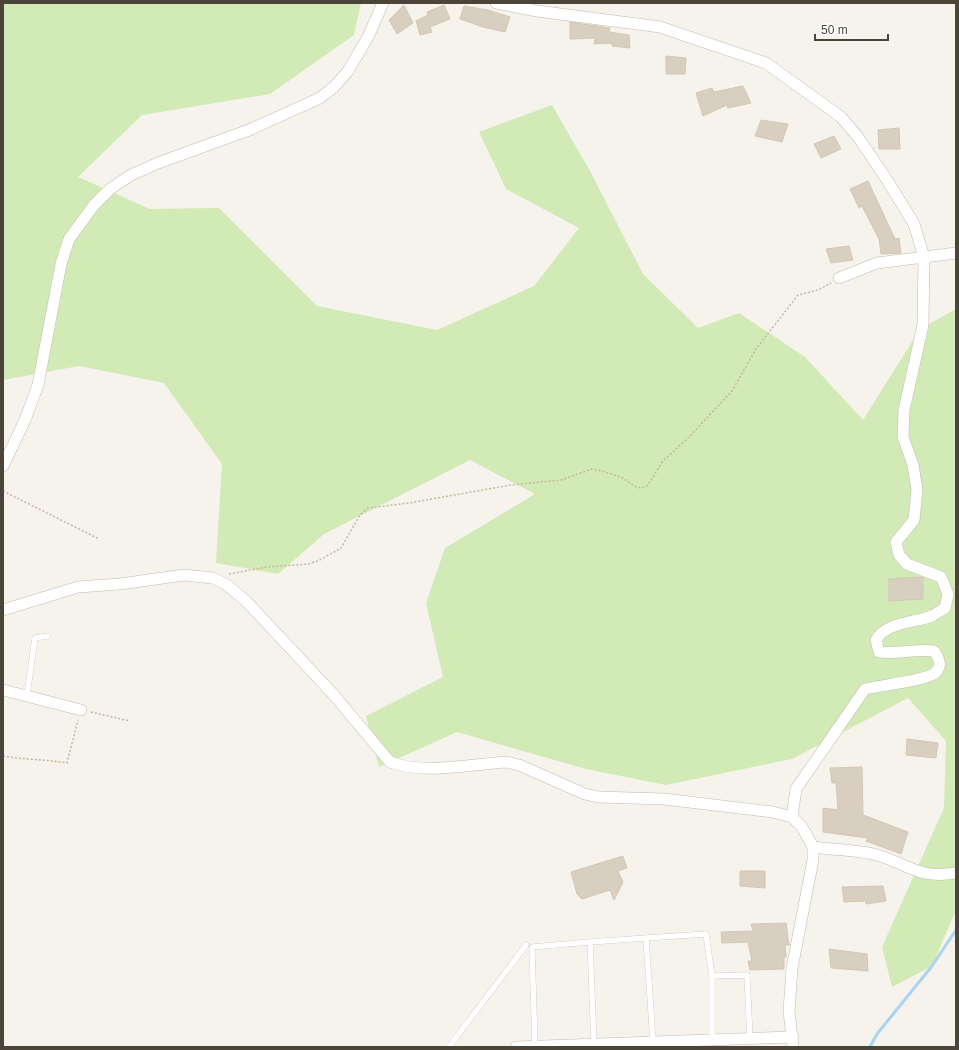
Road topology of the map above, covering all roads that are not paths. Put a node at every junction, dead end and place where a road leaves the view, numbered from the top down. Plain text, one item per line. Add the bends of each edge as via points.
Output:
1 (383, 3) edge
2 (496, 3) edge
3 (956, 253) edge
4 (924, 257) junction
5 (839, 278) road end
6 (3, 466) edge
7 (3, 610) edge
8 (48, 636) dead end
9 (3, 690) edge
10 (27, 695) junction
11 (81, 710) road end
12 (792, 817) junction
13 (813, 847) junction
14 (956, 873) edge
15 (646, 938) junction
16 (590, 942) junction
17 (526, 945) dead end
18 (712, 976) junction
19 (750, 1038) junction
20 (712, 1040) junction
21 (652, 1042) junction
22 (793, 1042) edge
23 (594, 1044) junction
24 (535, 1046) edge
25 (449, 1047) edge
26 (516, 1047) edge

1 - 6 street via 348,71 320,98 249,130 131,175 110,189 94,205 69,240 61,264 34,397
2 - 4 street via 660,27 766,63 841,118 858,137 914,224
3 - 4 street
4 - 5 street via 877,263
4 - 12 street via 923,325 904,410 903,437 914,465 917,490 914,520 896,542 899,555 907,564 941,577 948,594 945,608 932,616 888,629 880,633 876,640 879,652 934,651 939,658 940,666 935,673 924,677 865,689 796,789
7 - 12 street via 78,587 184,575 213,578 227,585 247,602 333,694 390,762 420,768 507,762 598,798 664,799 773,812
8 - 10 lane via 36,638
9 - 10 street
10 - 11 street
12 - 13 street via 802,827
13 - 14 street via 876,855 929,875
13 - 22 street via 813,860 792,968 789,1011
15 - 16 lane
15 - 18 lane via 706,934
15 - 21 lane
16 - 23 lane
16 - 24 lane via 532,947
17 - 25 lane
18 - 19 lane via 747,975
18 - 20 lane
19 - 20 street
19 - 22 street
20 - 21 street
21 - 23 street
23 - 24 street
24 - 26 street

